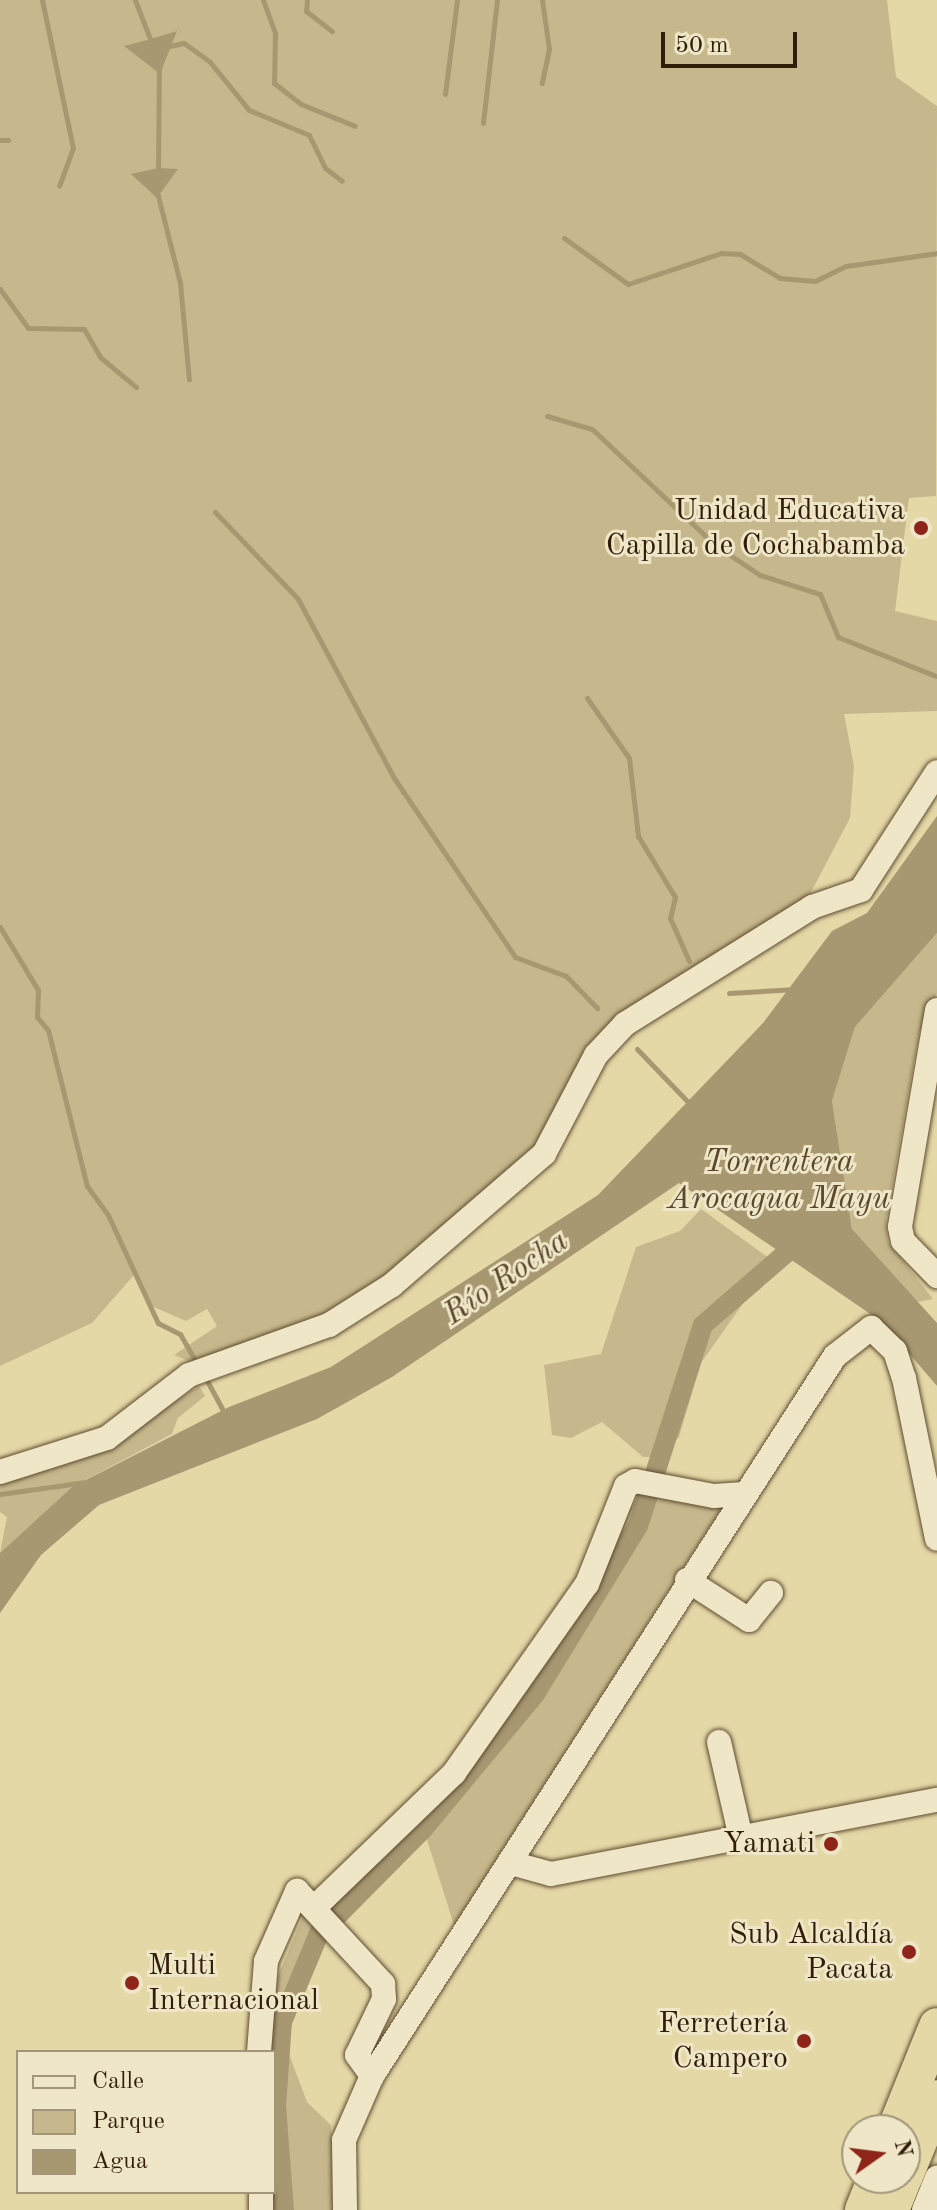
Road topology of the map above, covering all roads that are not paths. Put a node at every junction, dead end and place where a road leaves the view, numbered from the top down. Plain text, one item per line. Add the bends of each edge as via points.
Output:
1 (937, 772) edge
2 (937, 1010) edge
3 (937, 1276) edge
4 (0, 1472) edge
5 (744, 1494) junction
6 (936, 1528) edge
7 (687, 1580) junction
8 (771, 1593) dead end
9 (719, 1742) dead end
10 (937, 1800) edge
11 (740, 1834) junction
12 (511, 1863) junction
13 (317, 1905) junction
14 (937, 2026) edge
15 (259, 2050) edge
16 (372, 2076) junction
17 (937, 2098) edge
18 (901, 2114) edge
19 (921, 2138) edge
20 (937, 2177) edge
21 (345, 2210) edge
22 (924, 2210) edge

1 - 4 street via 861,890 812,907 625,1024 596,1055 544,1154 392,1285 329,1325 189,1375 107,1438
2 - 3 street via 900,1227 903,1241
5 - 6 street via 835,1356 871,1328 895,1351 904,1378
5 - 7 street
5 - 13 street via 714,1496 635,1481 626,1486 587,1584 454,1773
7 - 8 street via 749,1620
7 - 12 street
9 - 11 street
10 - 11 street
11 - 12 street via 551,1874
12 - 16 street
13 - 15 street via 297,1891 278,1930 259,1997
13 - 16 street via 383,1984 384,1999 357,2055
14 - 18 highway
16 - 21 street via 344,2140
17 - 19 highway
20 - 22 street

